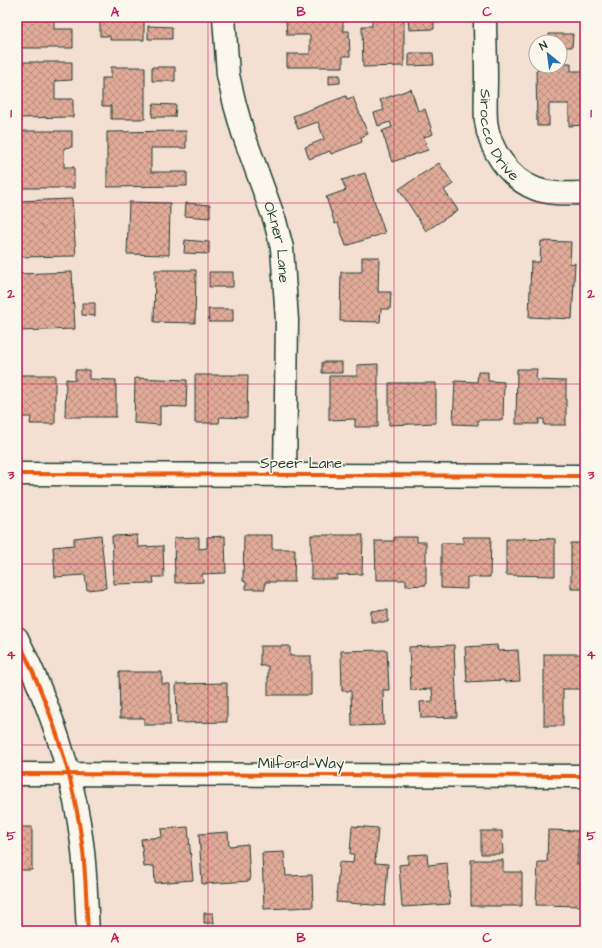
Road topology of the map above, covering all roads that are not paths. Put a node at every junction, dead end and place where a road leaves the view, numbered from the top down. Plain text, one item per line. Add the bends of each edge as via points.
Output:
1 (224, 17) edge
2 (485, 17) edge
3 (585, 192) edge
4 (17, 474) edge
5 (285, 475) junction
6 (585, 476) edge
7 (17, 638) edge
8 (17, 774) edge
9 (69, 774) junction
10 (585, 776) edge
11 (88, 931) edge

1 - 5 street, Okner Lane via 228,75 235,105 282,248 287,320
2 - 3 street, Sirocco Drive via 486,122 490,141 498,156 520,181 537,189 555,193
4 - 5 street, Speer Lane
5 - 6 street, Speer Lane
7 - 9 street via 52,720
8 - 9 street, Milford Way
9 - 10 street, Milford Way
9 - 11 street via 82,842

